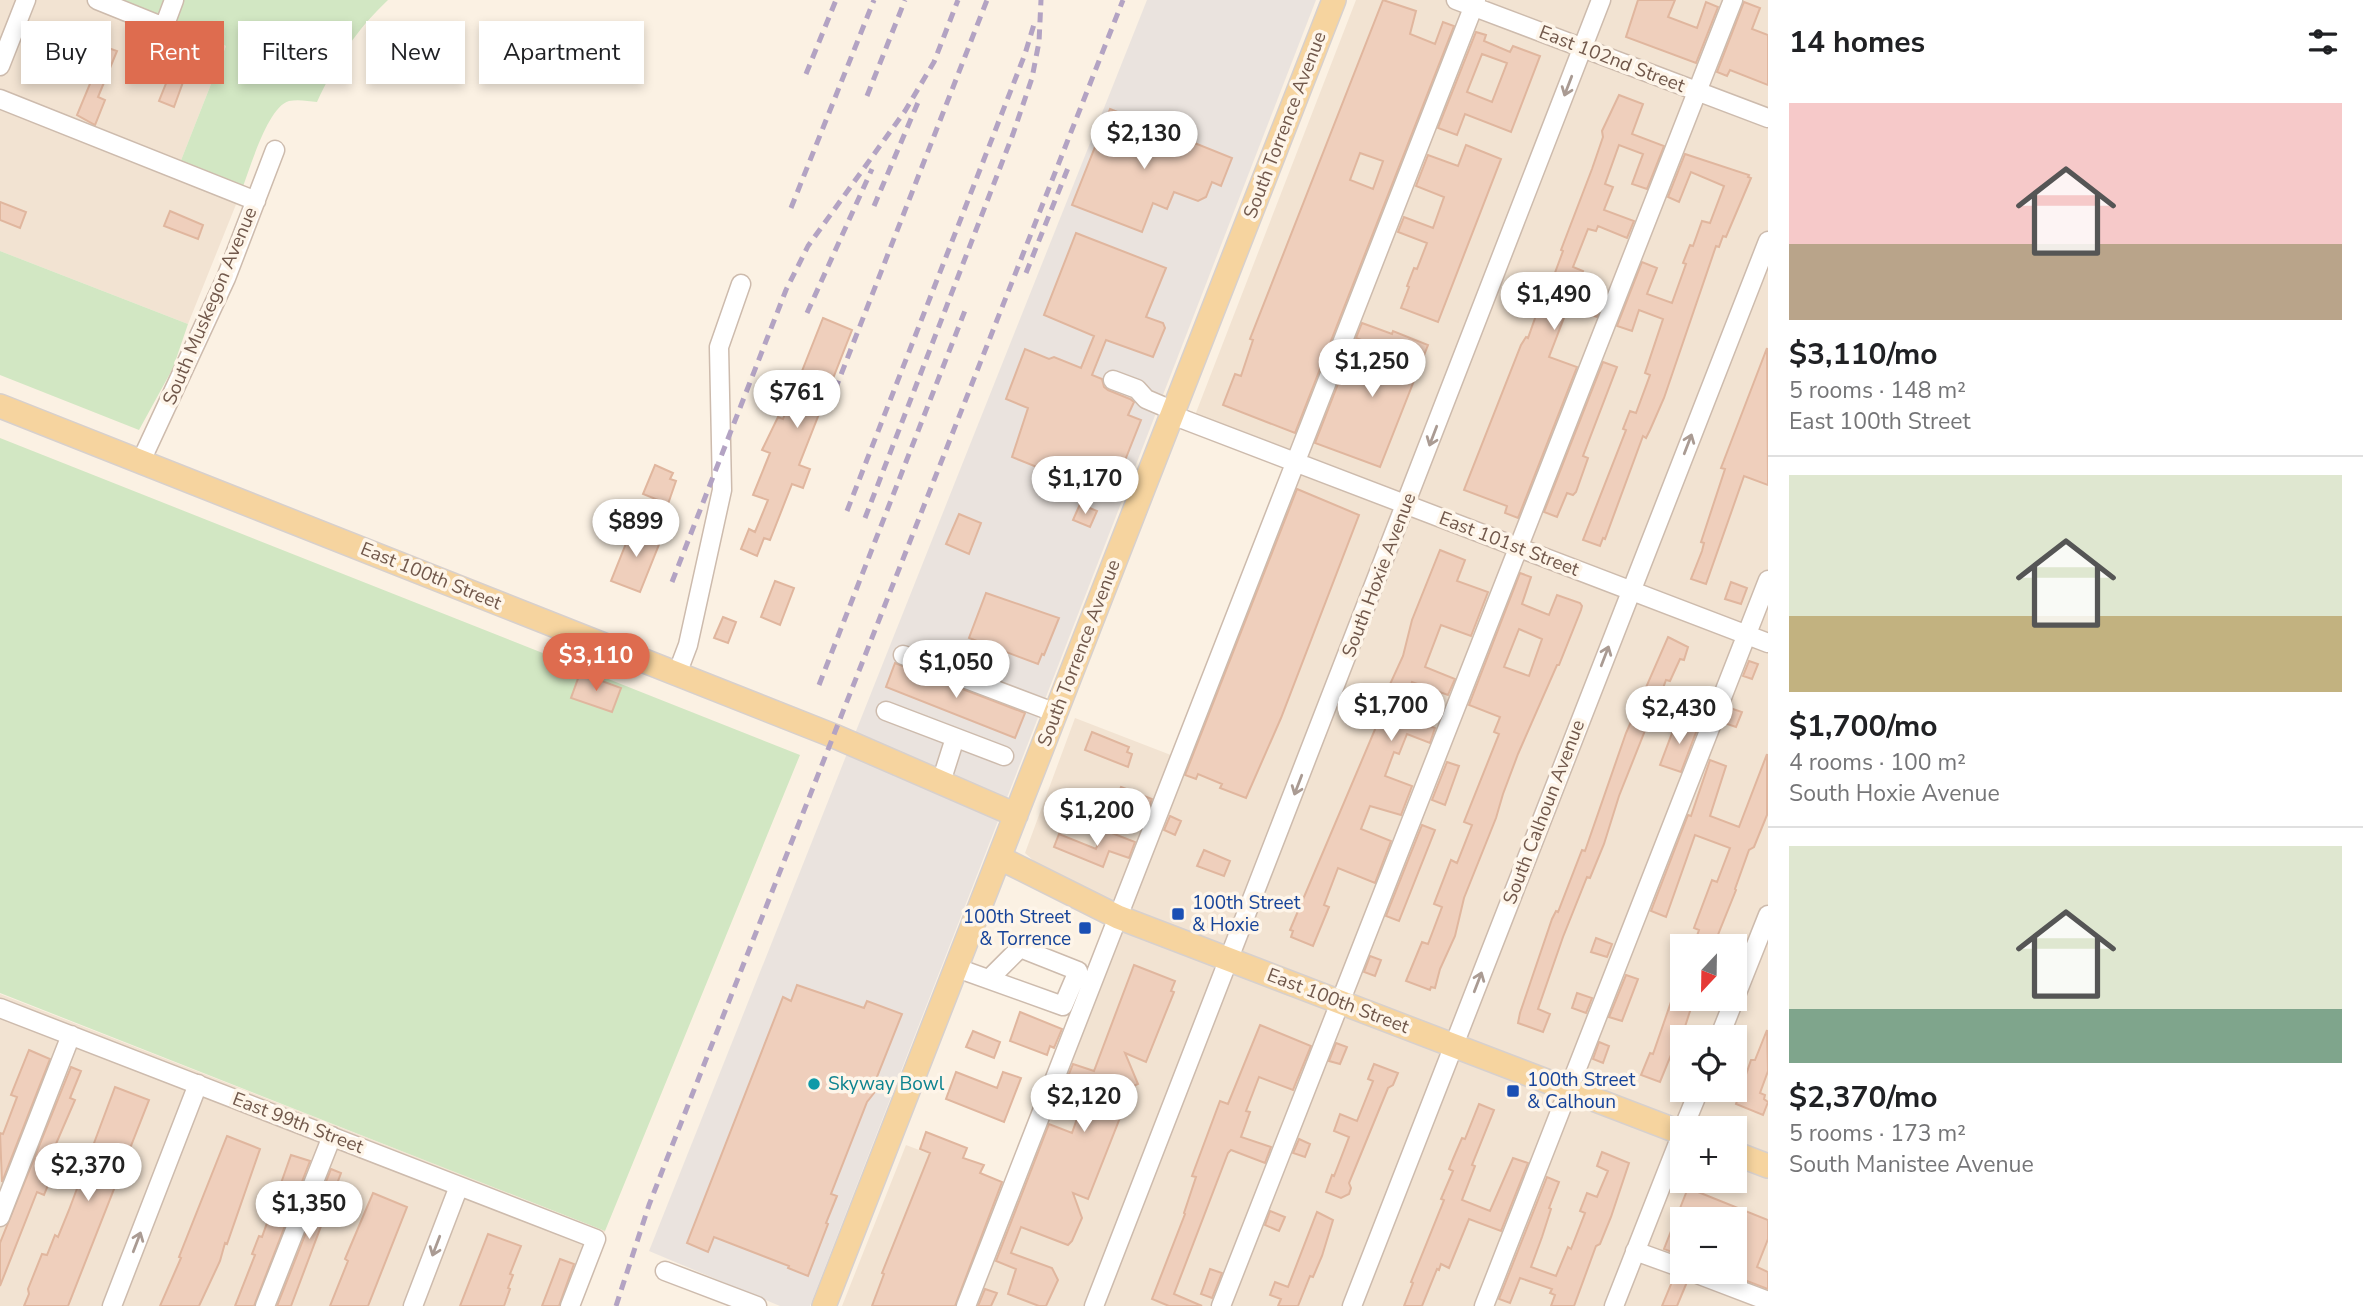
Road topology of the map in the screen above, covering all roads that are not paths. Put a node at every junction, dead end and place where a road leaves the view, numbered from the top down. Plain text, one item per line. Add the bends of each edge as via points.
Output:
1 (26, 0) edge
2 (97, 0) edge
3 (174, 0) edge
4 (1334, 0) edge
5 (1455, 0) edge
6 (1601, 0) edge
7 (1733, 0) edge
8 (1475, 3) edge
9 (1583, 48) junction
10 (0, 66) edge
11 (1697, 92) junction
12 (0, 99) edge
13 (1768, 118) edge
14 (275, 150) dead end
15 (256, 201) junction
16 (1768, 241) edge
17 (741, 284) dead end
18 (1113, 380) dead end
19 (0, 406) edge
20 (1173, 413) junction
21 (141, 461) junction
22 (1295, 462) junction
23 (1407, 505) junction
24 (1518, 548) junction
25 (1768, 580) edge
26 (1631, 590) junction
27 (1746, 635) junction
28 (1768, 643) edge
29 (903, 655) dead end
30 (677, 674) junction
31 (886, 711) dead end
32 (1056, 713) junction
33 (955, 738) junction
34 (1004, 756) dead end
35 (941, 782) junction
36 (1016, 815) junction
37 (1000, 858) junction
38 (1768, 915) edge
39 (1118, 917) junction
40 (1230, 960) junction
41 (957, 968) junction
42 (989, 979) junction
43 (1340, 1002) junction
44 (0, 1008) edge
45 (1724, 1025) edge
46 (71, 1035) junction
47 (1453, 1045) junction
48 (198, 1084) junction
49 (1568, 1090) junction
50 (1670, 1128) edge
51 (332, 1136) junction
52 (1747, 1158) edge
53 (1670, 1162) edge
54 (1768, 1166) edge
55 (459, 1186) junction
56 (0, 1217) edge
57 (1635, 1251) junction
58 (1670, 1264) edge
59 (665, 1271) dead end
60 (1716, 1284) edge
61 (1747, 1300) edge
62 (1768, 1301) edge
63 (112, 1306) edge
64 (265, 1306) edge
65 (413, 1306) edge
66 (570, 1306) edge
67 (757, 1306) edge
68 (824, 1306) edge
69 (966, 1306) edge
70 (1094, 1306) edge
71 (1221, 1306) edge
72 (1352, 1306) edge
73 (1484, 1306) edge
74 (1614, 1306) edge

1 - 10 street
2 - 3 street via 164,27
4 - 20 main road, South Torrence Avenue
5 - 8 street, East 102nd Street
6 - 9 street, South Hoxie Avenue
7 - 11 street
8 - 9 street, East 102nd Street
8 - 22 street
9 - 11 street, East 102nd Street
9 -> 23 street, South Hoxie Avenue
11 - 13 street, East 102nd Street
11 - 24 street
12 - 15 street
14 - 15 street, South Muskegon Avenue
15 - 21 street, South Muskegon Avenue via 226,278
26 -> 16 street, South Calhoun Avenue
17 - 30 street via 719,346 722,490 688,645
18 - 20 street, East 101st Street via 1137,389
19 - 21 main road, East 100th Street
20 - 22 street, East 101st Street
20 - 32 main road, South Torrence Avenue
21 - 30 main road, East 100th Street
22 - 23 street, East 101st Street
22 - 39 street
23 - 24 street, East 101st Street
23 -> 40 street, South Hoxie Avenue
24 - 26 street, East 101st Street
24 - 43 street
25 - 27 street
26 - 27 street, East 101st Street
47 -> 26 street, South Calhoun Avenue
27 - 28 street, East 101st Street
27 - 49 street
29 - 32 street
30 - 35 main road, East 100th Street
31 - 33 street
32 - 36 main road, South Torrence Avenue
33 - 34 street
33 - 35 street
35 - 36 main road, East 100th Street
36 - 37 main road, South Torrence Avenue
37 - 39 main road, East 100th Street
37 - 41 main road, South Torrence Avenue
38 - 45 street
39 - 40 main road, East 100th Street
39 - 69 street
40 - 43 main road, East 100th Street
40 - 70 street, South Hoxie Avenue
41 - 42 street
41 - 68 main road, South Torrence Avenue
42 - 42 street via 1020,948 1078,971 1063,1006
43 - 47 main road, East 100th Street
43 - 71 street
44 - 46 street, East 99th Street
46 - 48 street, East 99th Street
46 - 56 street
47 - 49 main road, East 100th Street
47 - 72 street, South Calhoun Avenue
48 - 51 street, East 99th Street
63 -> 48 street
49 - 50 main road, East 100th Street
49 - 73 street
51 - 55 street, East 99th Street
51 - 64 street
52 - 54 main road
53 - 57 street
55 -> 65 street
55 - 66 street, East 99th Street via 596,1239
57 - 58 street
57 - 74 street
59 - 67 street
60 - 61 street
61 - 62 street

